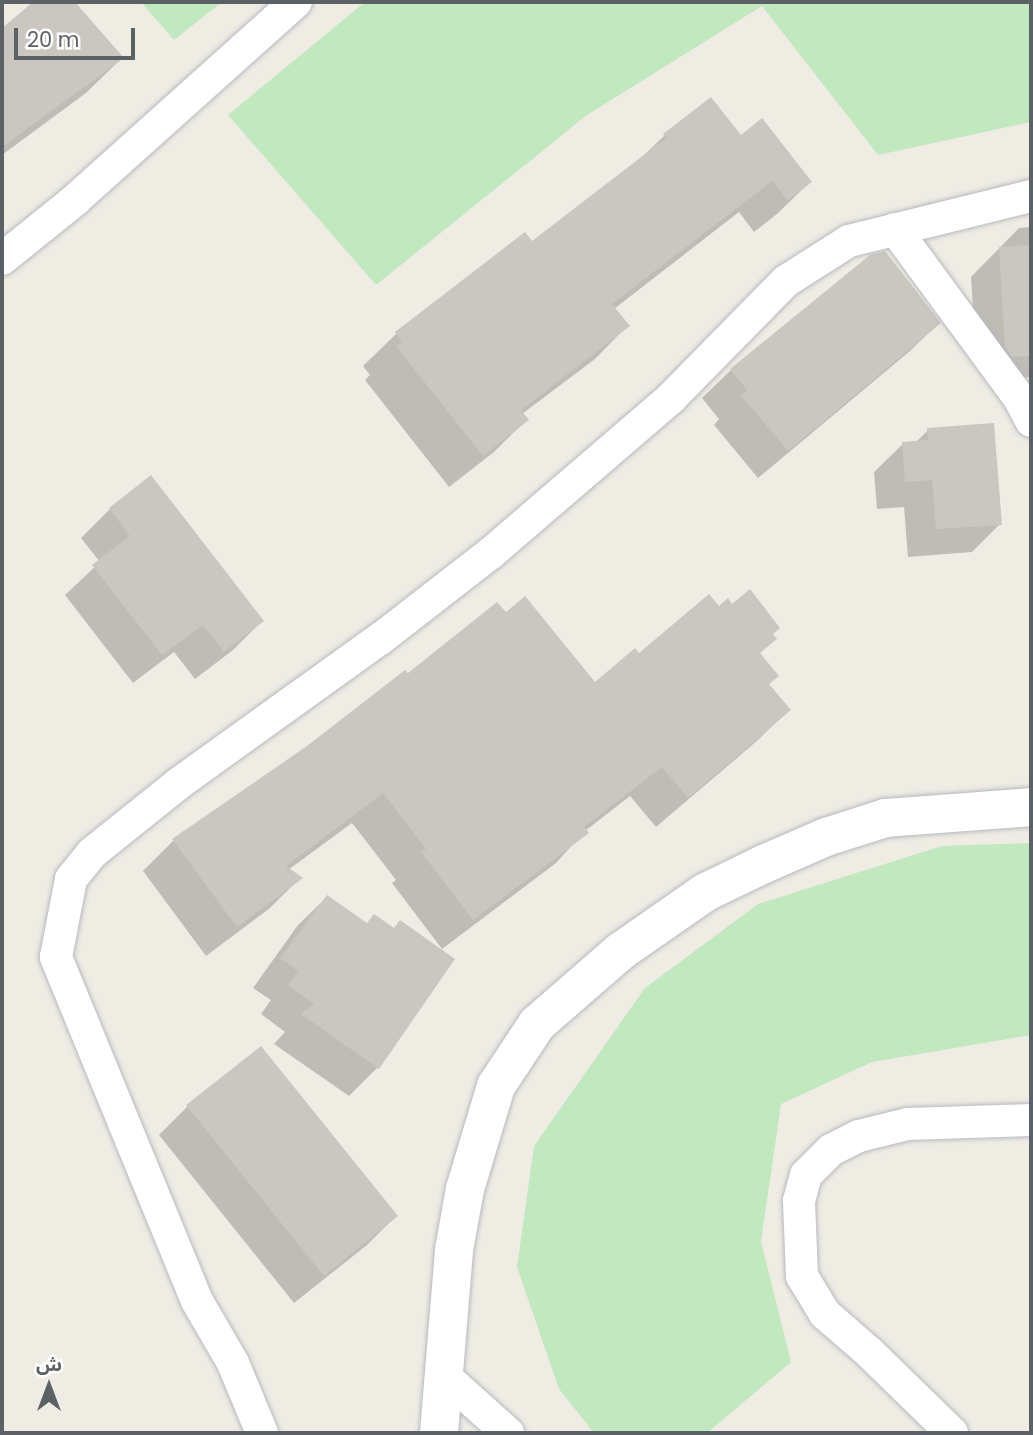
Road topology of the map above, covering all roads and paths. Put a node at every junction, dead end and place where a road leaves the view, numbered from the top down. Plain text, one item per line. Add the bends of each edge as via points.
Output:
1 (296, 2) edge
2 (1031, 195) edge
3 (895, 229) junction
4 (2, 258) edge
5 (1031, 421) edge
6 (1031, 807) edge
7 (1031, 1120) edge
8 (442, 1374) junction
9 (262, 1433) edge
10 (439, 1433) edge
11 (508, 1433) edge
12 (952, 1433) edge

1 - 4 street via 75,200
2 - 3 street
3 - 5 street via 1020,398
3 - 9 street via 849,241 786,281 671,398 491,553 178,784 92,853 71,879 55,957 197,1301 233,1363
6 - 8 street via 886,818 764,864 706,892 621,951 537,1024 496,1086 466,1189 454,1250
7 - 12 street via 908,1124 859,1136 831,1150 806,1175 799,1201 803,1276 825,1314
8 - 10 street
8 - 11 street

